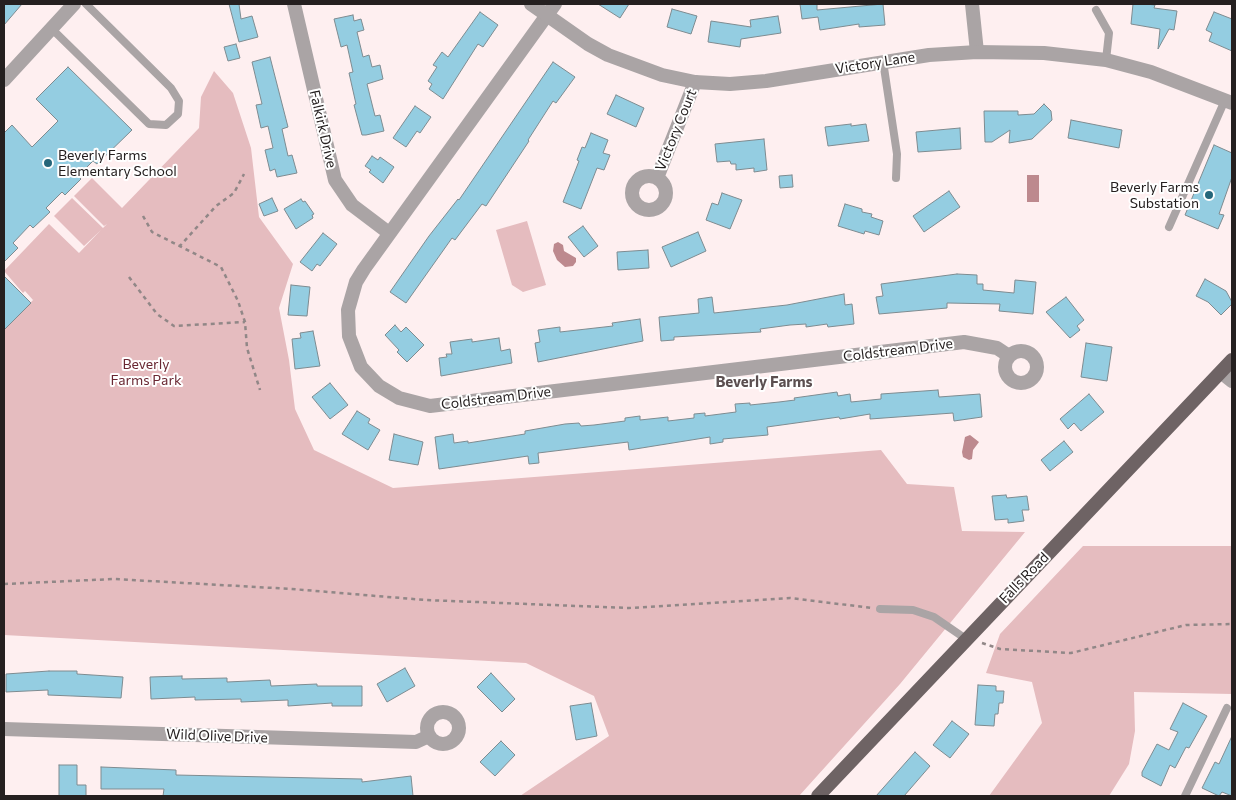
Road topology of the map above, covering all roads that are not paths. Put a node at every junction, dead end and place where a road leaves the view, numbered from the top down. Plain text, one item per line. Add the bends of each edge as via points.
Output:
1 (74, 4) edge
2 (86, 4) edge
3 (294, 4) edge
4 (531, 4) edge
5 (555, 4) edge
6 (972, 4) edge
7 (1096, 10) dead end
8 (547, 16) junction
9 (52, 29) junction
10 (977, 52) junction
11 (1106, 60) junction
12 (883, 62) junction
13 (4, 80) edge
14 (695, 82) junction
15 (1229, 102) edge
16 (657, 178) dead end
17 (896, 178) dead end
18 (1169, 227) dead end
19 (389, 233) junction
20 (1009, 356) dead end
21 (1232, 360) edge
22 (1227, 377) edge
23 (880, 609) road end
24 (966, 639) junction
25 (1228, 708) dead end
26 (4, 729) edge
27 (429, 736) dead end
28 (818, 796) edge
29 (1185, 796) edge

1 - 9 street
2 - 9 lane via 171,88 179,101 178,114 166,125 149,124
3 - 19 street, Falkirk Drive via 335,180 352,206
4 - 8 street, Victory Lane
5 - 8 street, Coldstream Drive
6 - 10 street
7 - 11 lane via 1109,33
8 - 14 street, Victory Lane via 588,44 622,61
8 - 19 street, Coldstream Drive
9 - 13 street
10 - 11 street, Victory Lane via 1044,53
10 - 12 street, Victory Lane
11 - 15 street, Victory Lane via 1151,72
12 - 14 street, Victory Lane via 766,81
12 - 17 lane via 897,154
14 - 16 street, Victory Court
15 - 18 lane
19 - 20 street, Coldstream Drive via 356,282 348,310 349,336 362,367 373,380 386,391 414,403 448,405 964,342 997,348
21 - 22 main road, Falls Road
22 - 24 main road, Falls Road
23 - 24 lane via 913,610 934,617
24 - 28 main road, Falls Road
25 - 29 lane
26 - 27 street, Wild Olive Drive via 416,742

